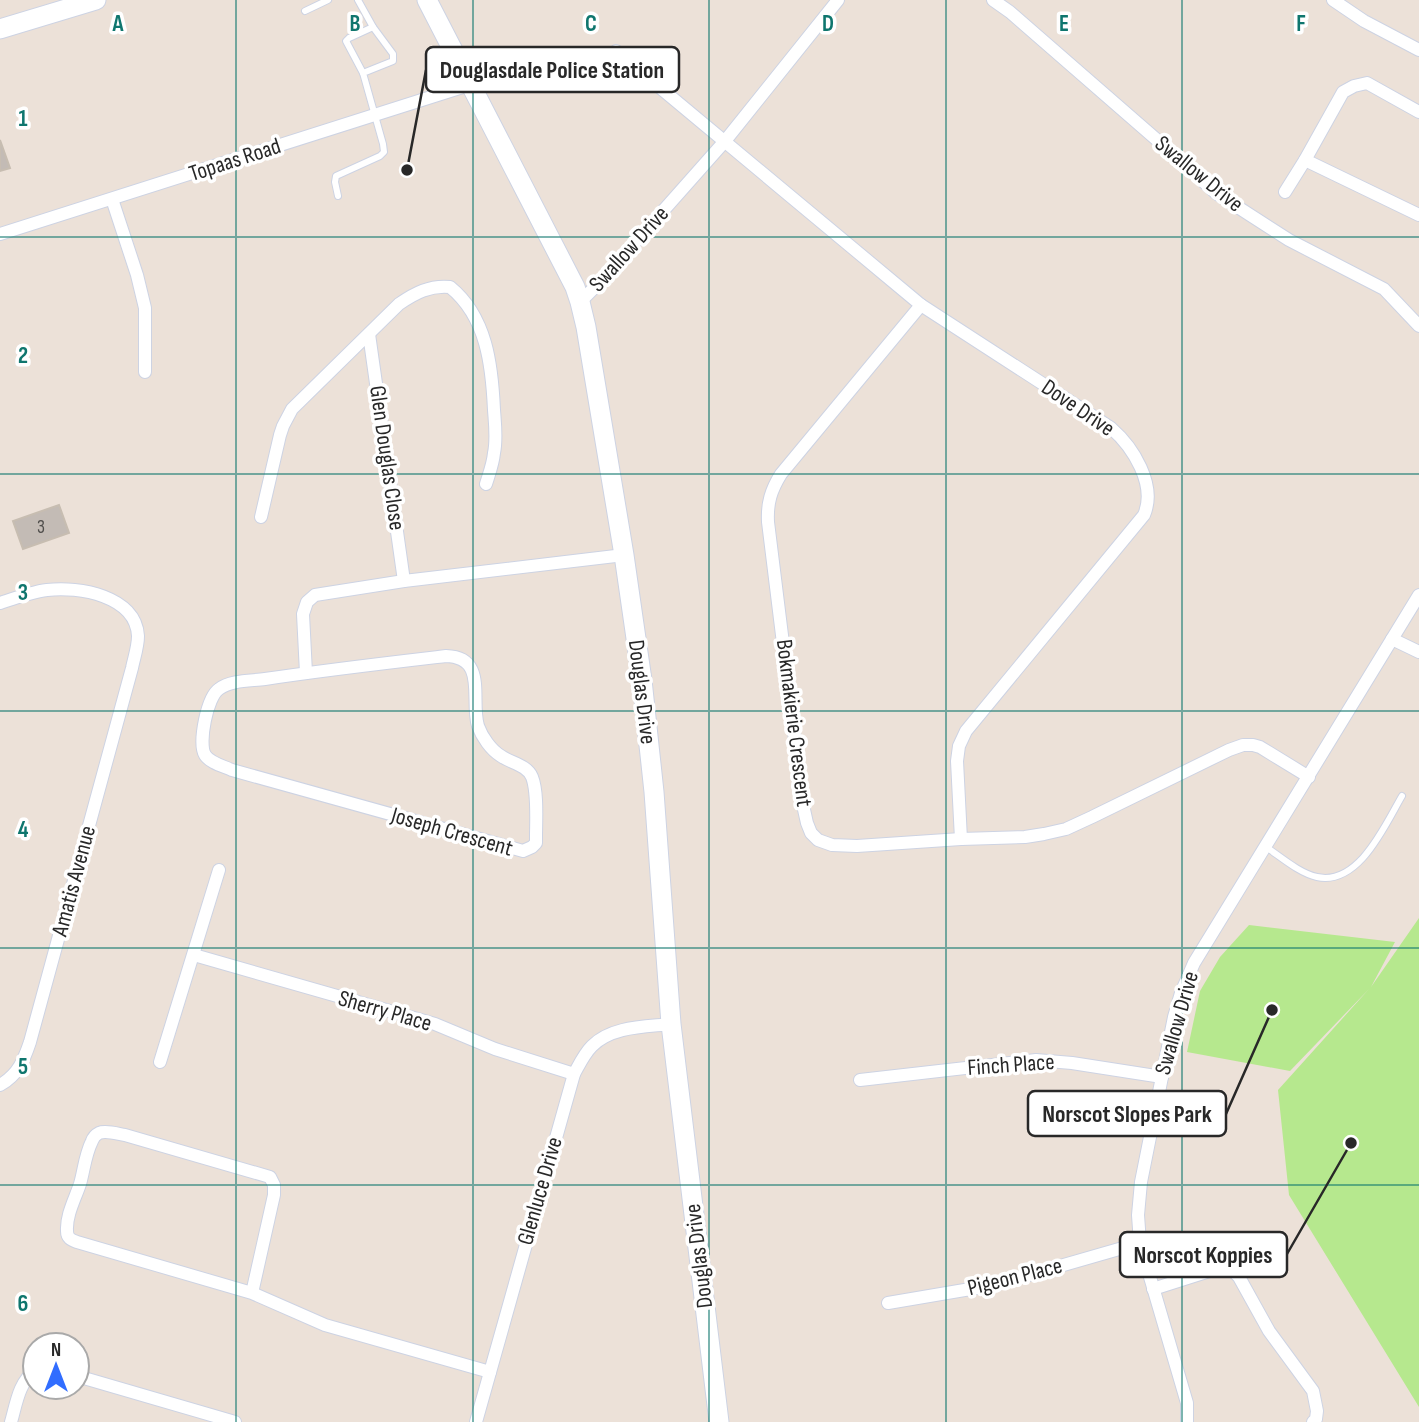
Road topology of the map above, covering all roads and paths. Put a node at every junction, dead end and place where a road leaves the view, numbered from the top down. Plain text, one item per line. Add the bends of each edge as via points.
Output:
1 (96, 0) edge
2 (328, 0) edge
3 (358, 0) edge
4 (838, 0) edge
5 (993, 0) edge
6 (1016, 0) edge
7 (1333, 0) edge
8 (427, 2) edge
9 (305, 10) dead end
10 (1010, 12) junction
11 (373, 27) junction
12 (0, 29) edge
13 (1419, 50) edge
14 (616, 51) dead end
15 (363, 73) junction
16 (470, 85) junction
17 (1419, 112) edge
18 (375, 115) junction
19 (725, 141) junction
20 (1305, 160) junction
21 (1285, 192) dead end
22 (338, 196) dead end
23 (112, 199) junction
24 (1419, 215) edge
25 (0, 234) edge
26 (580, 302) junction
27 (921, 305) junction
28 (1419, 326) edge
29 (369, 334) junction
30 (145, 372) dead end
31 (486, 484) dead end
32 (261, 517) dead end
33 (624, 555) junction
34 (404, 581) junction
35 (1419, 595) edge
36 (0, 603) edge
37 (1392, 639) junction
38 (1419, 652) edge
39 (306, 673) junction
40 (1309, 777) junction
41 (1402, 796) dead end
42 (961, 839) junction
43 (1266, 847) junction
44 (219, 870) dead end
45 (194, 955) junction
46 (671, 1024) junction
47 (160, 1062) dead end
48 (574, 1074) junction
49 (1162, 1077) junction
50 (860, 1080) dead end
51 (0, 1085) edge
52 (1140, 1243) junction
53 (1153, 1289) junction
54 (252, 1293) junction
55 (888, 1303) dead end
56 (490, 1372) junction
57 (91, 1380) edge
58 (21, 1391) edge
59 (11, 1422) edge
60 (234, 1422) edge
61 (476, 1422) edge
62 (719, 1422) edge
63 (1187, 1422) edge
64 (1313, 1422) edge

1 - 12 street
2 - 9 lane
3 - 11 lane
4 - 19 street, Swallow Drive
5 - 10 street, Swallow Drive
6 - 10 street
7 - 13 street
8 - 16 street, Douglas Drive
10 - 28 street, Swallow Drive via 1216,193 1289,240 1384,289
11 - 15 lane via 346,41
11 - 15 lane via 394,59
14 - 19 street, Dove Drive
15 - 18 lane
16 - 18 street, Topaas Road
16 - 26 street, Douglas Drive
17 - 20 street via 1367,83 1354,86 1343,92
18 - 22 lane via 383,154 337,176
18 - 23 street, Topaas Road
19 - 26 street, Swallow Drive
19 - 27 street, Dove Drive
20 - 21 street
20 - 24 street
23 - 25 street, Topaas Road
23 - 30 street via 145,308
26 - 33 street, Douglas Drive
27 - 42 street, Dove Drive via 1111,428 1131,448 1148,490 1139,523 966,731 957,761
27 - 42 street, Bokmakierie Crescent via 781,474 770,496 768,522 803,805 811,833 822,842 842,846
29 - 31 street via 400,304 428,288 450,287 467,305 488,352 493,392 495,451
29 - 32 street via 292,409 276,449
29 - 34 street, Glen Douglas Close
33 - 34 street
33 - 46 street, Douglas Drive via 649,736
34 - 39 street via 310,598 303,614
35 - 37 street, Swallow Drive
36 - 51 street, Amatis Avenue via 55,589 92,593 120,604 138,634 27,1050 18,1070
37 - 38 street
37 - 40 street, Swallow Drive
39 - 39 street, Joseph Crescent via 446,656 464,659 476,684 480,730 493,749 527,770 533,780 533,847 523,852 232,770 207,758 201,739 217,690
40 - 42 street, Bokmakierie Crescent via 1260,747 1243,745 1066,829 1025,837
40 - 43 street, Swallow Drive
41 - 43 lane via 1367,854 1335,877 1305,872
43 - 49 street, Swallow Drive via 1187,977
44 - 45 street
45 - 47 street
45 - 48 street, Sherry Place via 435,1024
46 - 48 street, Glenluce Drive via 611,1034 592,1047
46 - 62 street, Douglas Drive
48 - 56 street, Glenluce Drive
49 - 50 street, Finch Place via 1036,1060
49 - 52 street, Swallow Drive via 1141,1182
52 - 53 street, Swallow Drive
52 - 55 street, Pigeon Place via 995,1285
53 - 63 street, Swallow Drive via 1187,1403
53 - 64 street via 1222,1267 1234,1271 1269,1331 1313,1391 1317,1411
54 - 54 street via 274,1195 270,1177 125,1135 102,1132 92,1139 71,1209 69,1238
54 - 56 street via 325,1325
56 - 61 street, Glenluce Drive
57 - 60 street
58 - 59 street

